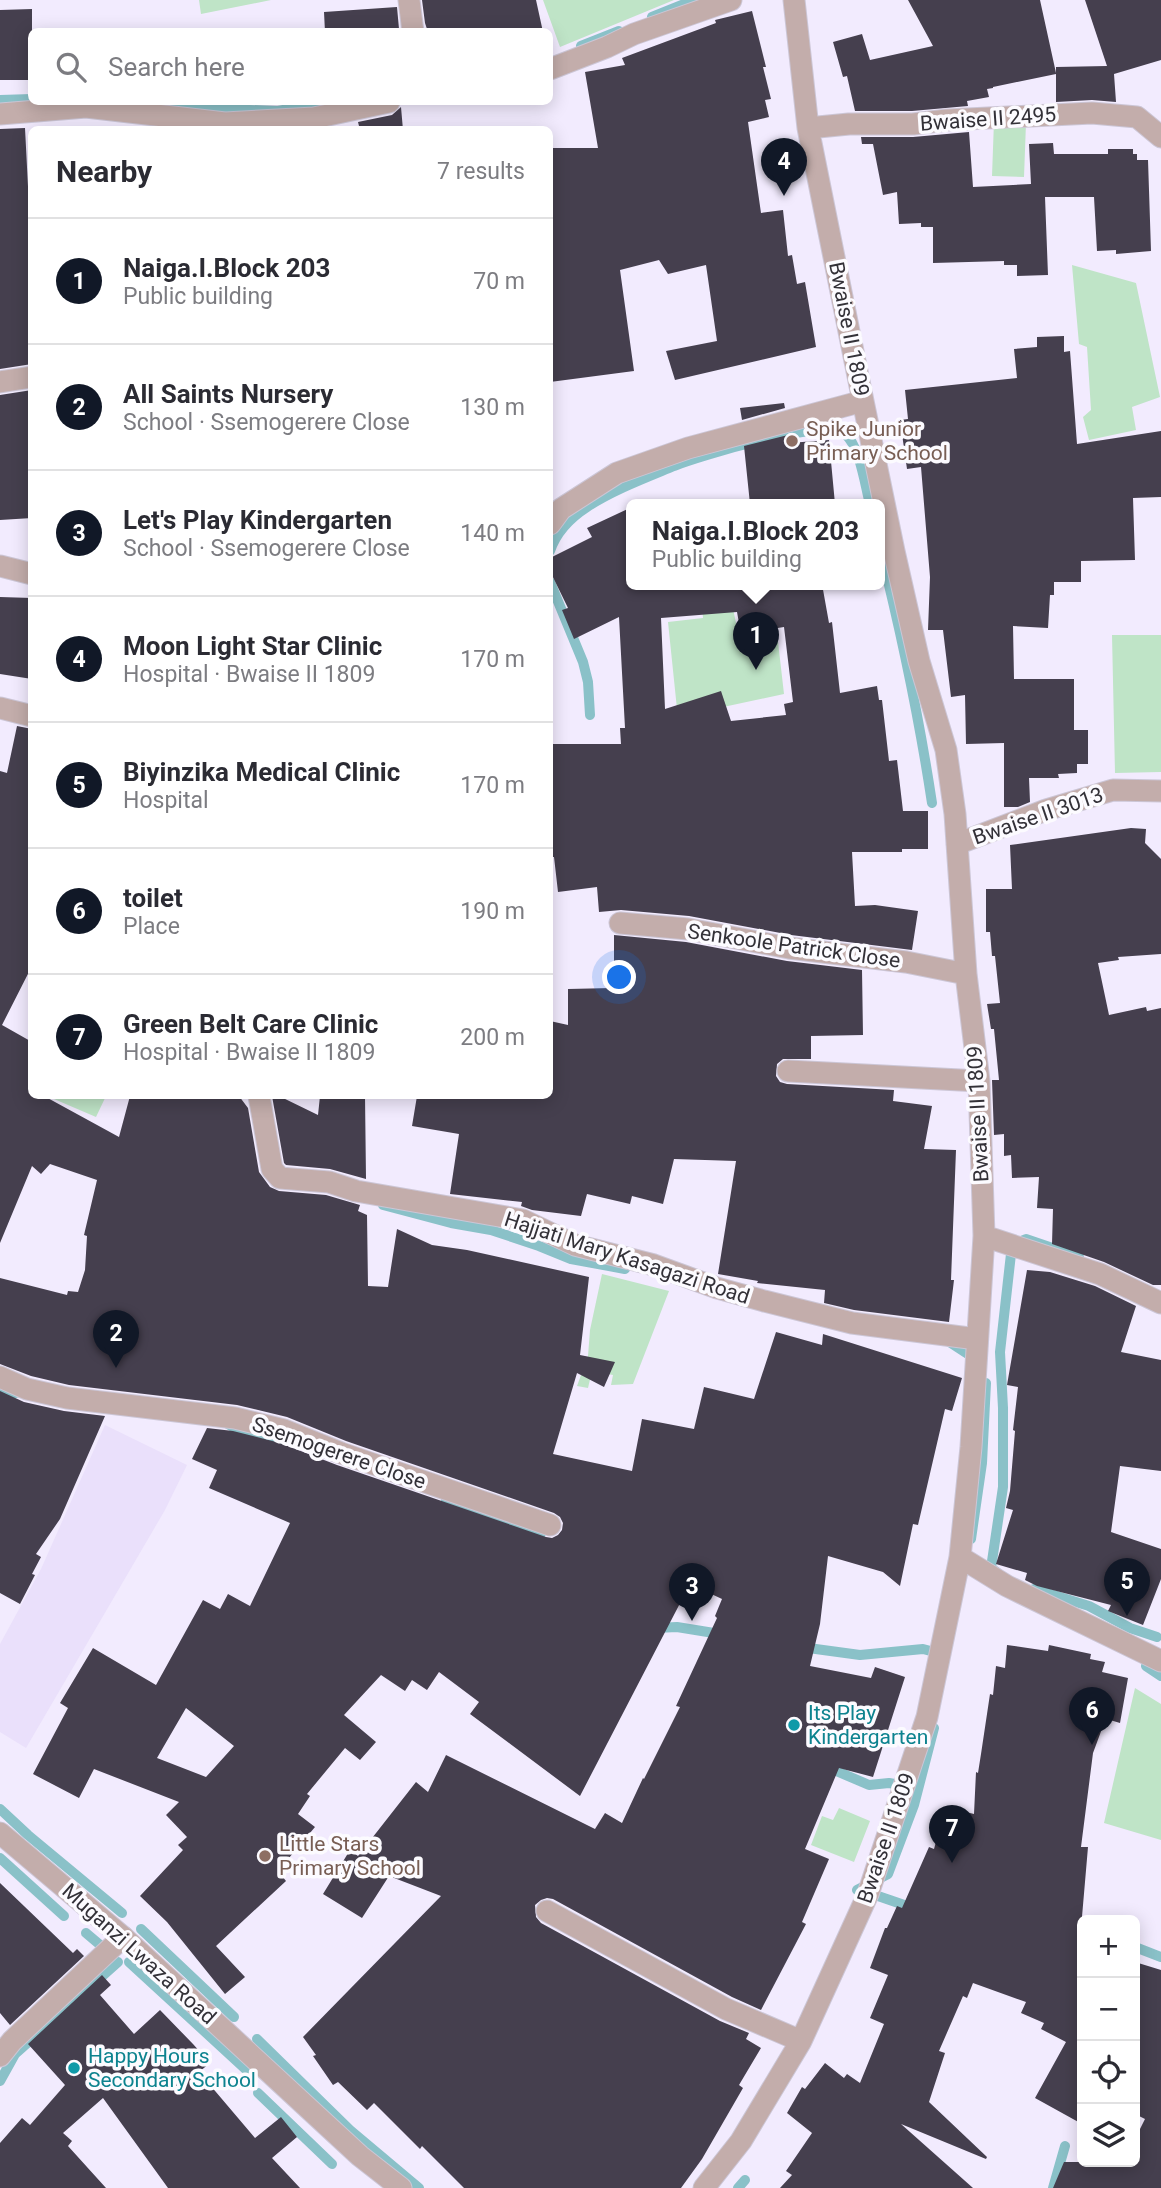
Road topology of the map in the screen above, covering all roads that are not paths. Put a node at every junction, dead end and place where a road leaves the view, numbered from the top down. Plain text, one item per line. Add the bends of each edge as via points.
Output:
1 (409, 0) edge
2 (731, 0) edge
3 (794, 0) edge
4 (412, 28) edge
5 (553, 68) edge
6 (375, 105) edge
7 (0, 114) edge
8 (808, 128) junction
9 (1161, 137) edge
10 (28, 378) edge
11 (0, 382) edge
12 (863, 401) junction
13 (883, 499) edge
14 (885, 507) edge
15 (553, 520) edge
16 (0, 566) edge
17 (28, 573) edge
18 (0, 709) edge
19 (28, 715) edge
20 (1161, 791) edge
21 (957, 845) junction
22 (620, 923) dead end
23 (966, 974) junction
24 (788, 1071) dead end
25 (979, 1081) junction
26 (260, 1099) edge
27 (984, 1236) junction
28 (1161, 1303) edge
29 (977, 1339) junction
30 (0, 1377) edge
31 (550, 1525) dead end
32 (960, 1557) junction
33 (1161, 1661) edge
34 (0, 1833) edge
35 (547, 1911) dead end
36 (123, 1937) junction
37 (801, 2041) junction
38 (0, 2056) edge
39 (401, 2188) edge
40 (704, 2188) edge

1 - 4 street
2 - 5 street
3 - 8 street, Bwaise II 1809
6 - 7 street via 314,118 225,123 86,107
8 - 9 street, Bwaise II 2495 via 1092,113 1137,117
8 - 12 street, Bwaise II 1809
10 - 11 street
12 - 13 street, Bwaise II 1809
12 - 15 street via 688,448 617,474 561,509
14 - 21 street, Bwaise II 1809 via 916,649 946,750
16 - 17 street
18 - 19 street
20 - 21 street, Bwaise II 3013 via 1113,790
21 - 23 street, Bwaise II 1809
22 - 23 street, Senkoole Patrick Close via 688,929
23 - 25 street, Bwaise II 1809
24 - 25 street
25 - 27 street, Bwaise II 1809
26 - 29 street, Hajjati Mary Kasagazi Road via 272,1169 280,1178 328,1182 523,1220 575,1245 764,1301 852,1323
27 - 28 street via 1100,1274
27 - 29 street, Bwaise II 1809
29 - 32 street, Bwaise II 1809
30 - 31 street, Ssemogerere Close via 27,1390 67,1398 235,1418 284,1430
32 - 33 street via 1007,1586
32 - 37 street, Bwaise II 1809 via 927,1717 894,1819 868,1894
34 - 36 street, Muganzi Lwaza Road
35 - 37 street via 726,2009
36 - 38 street
36 - 39 street, Muganzi Lwaza Road via 360,2156
37 - 40 street, Bwaise II 1809 via 741,2141

